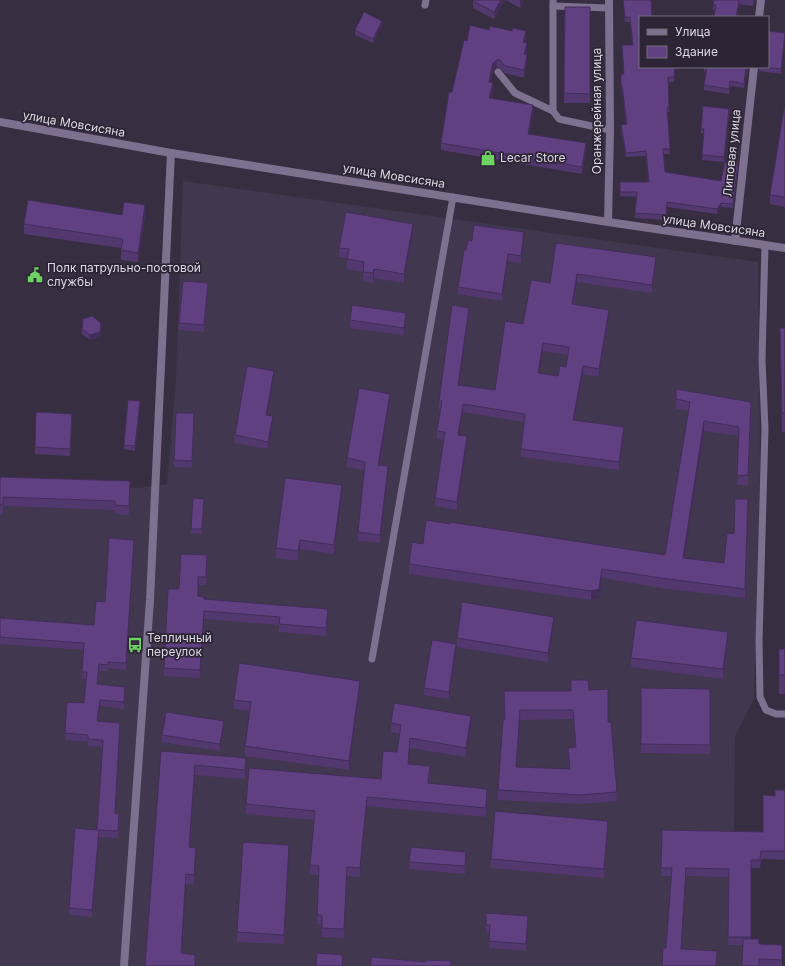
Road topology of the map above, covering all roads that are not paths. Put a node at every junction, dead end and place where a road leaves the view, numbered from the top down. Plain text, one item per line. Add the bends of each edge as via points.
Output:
1 (760, 0) edge
2 (553, 3) edge
3 (609, 4) edge
4 (759, 16) edge
5 (754, 68) edge
6 (498, 72) dead end
7 (553, 111) junction
8 (0, 122) edge
9 (610, 130) junction
10 (171, 153) junction
11 (453, 197) junction
12 (608, 222) junction
13 (735, 241) junction
14 (765, 245) junction
15 (785, 248) edge
16 (372, 659) dead end
17 (785, 714) edge
18 (124, 966) edge

1 - 4 street
2 - 3 lane
2 - 7 lane
3 - 9 street, Оранжерейная улица
5 - 13 street, Липовая улица
6 - 7 lane via 515,93
7 - 9 lane via 559,119
8 - 10 street, улица Мовсисяна
9 - 12 street, Оранжерейная улица
10 - 11 street, улица Мовсисяна
10 - 18 street via 150,600
11 - 12 street, улица Мовсисяна
11 - 16 lane
12 - 13 street, улица Мовсисяна
13 - 14 street, улица Мовсисяна
14 - 15 street, улица Мовсисяна
14 - 17 lane via 762,359 765,429 759,641 760,697 766,710

